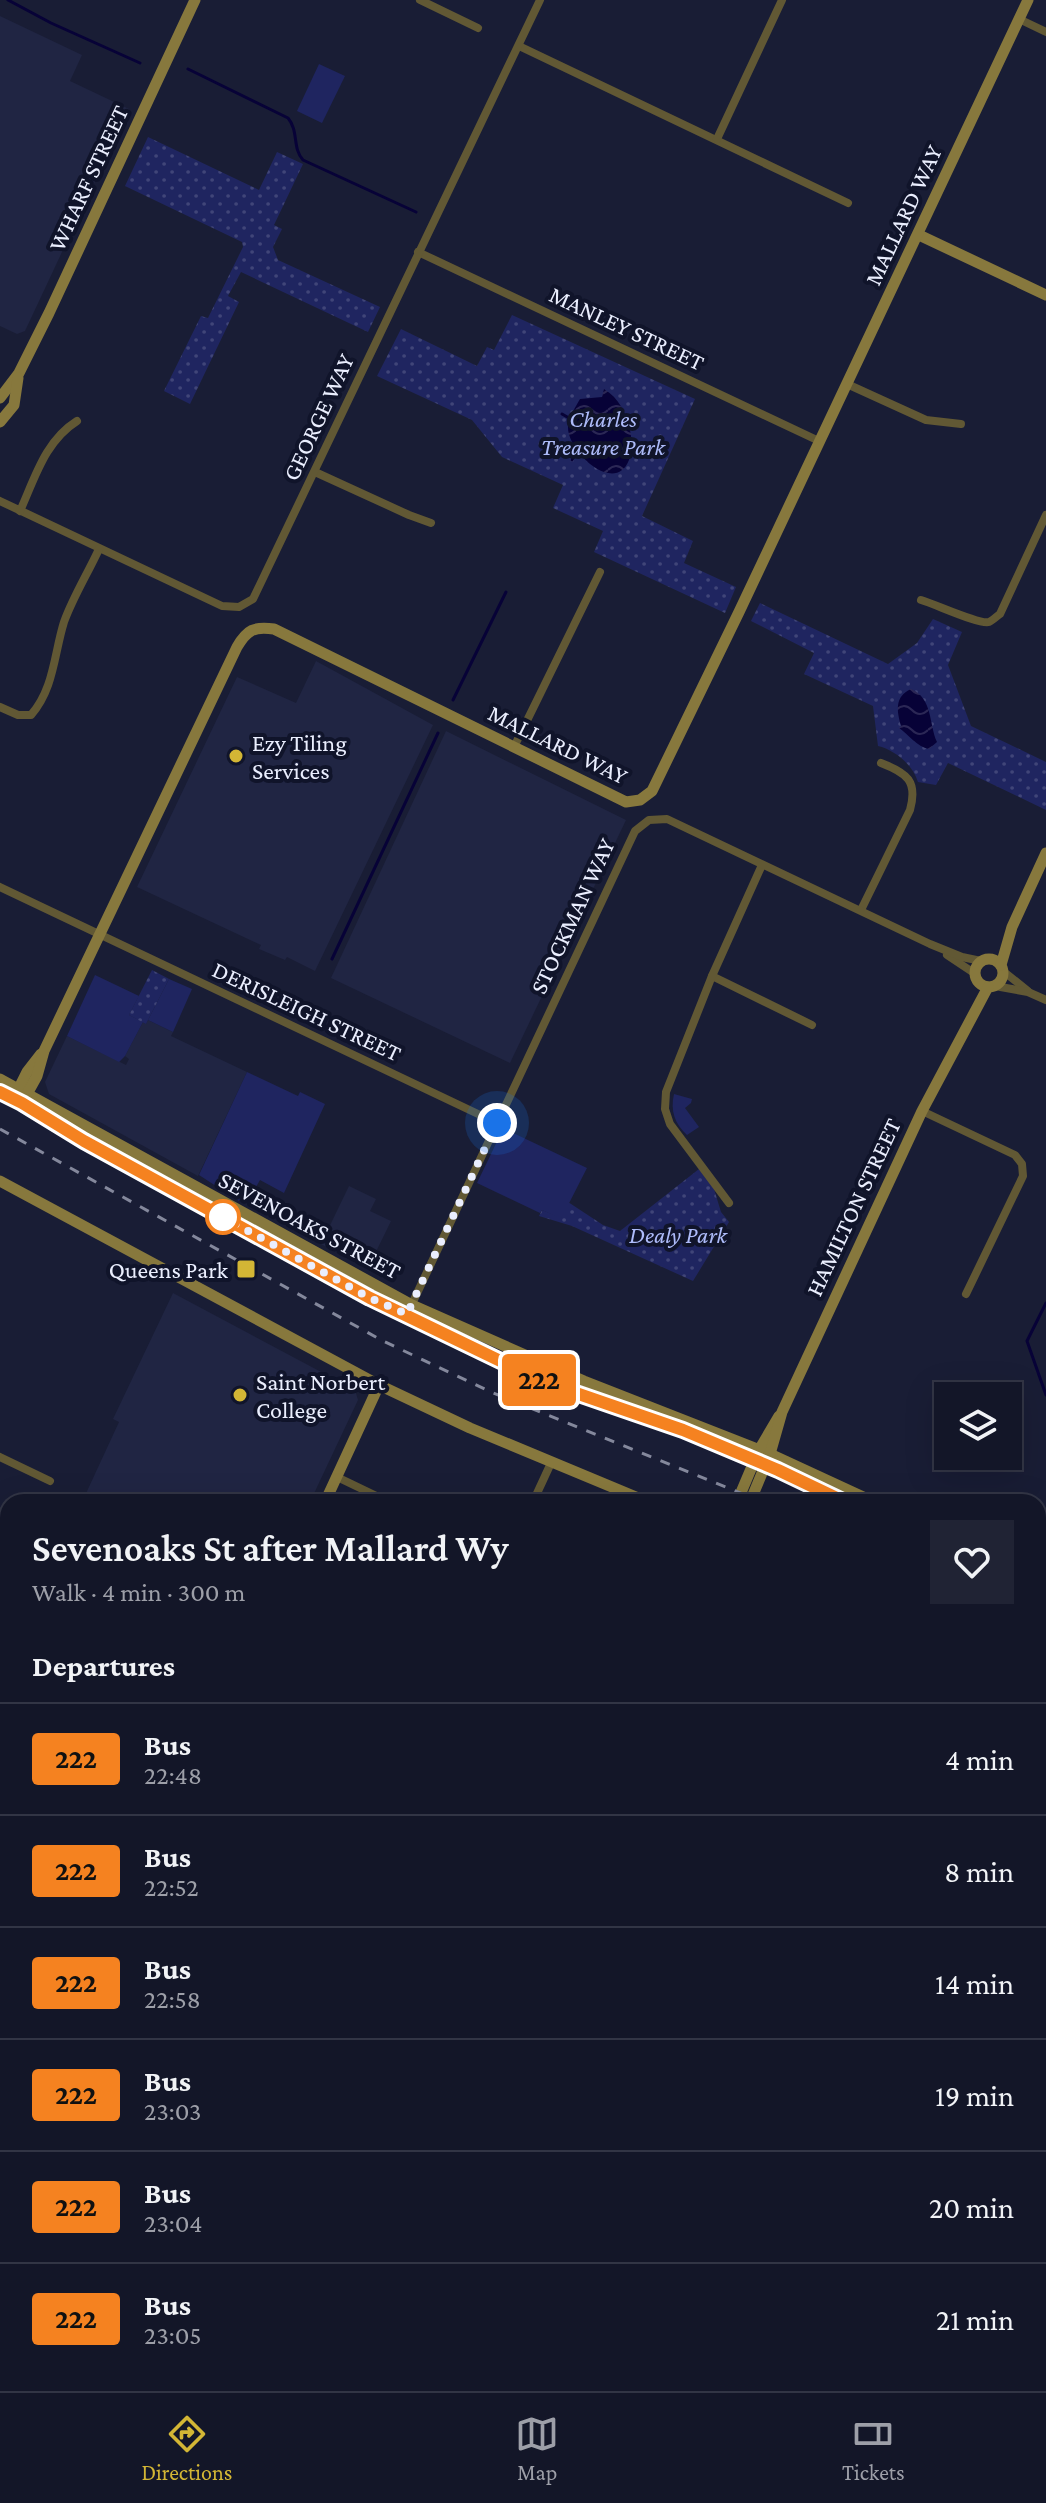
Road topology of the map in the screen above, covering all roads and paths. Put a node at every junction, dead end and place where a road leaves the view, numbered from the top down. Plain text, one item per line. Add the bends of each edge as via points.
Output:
1 (195, 0) edge
2 (420, 0) edge
3 (540, 0) edge
4 (782, 0) edge
5 (1028, 0) edge
6 (1019, 19) junction
7 (478, 28) dead end
8 (1046, 32) edge
9 (519, 46) junction
10 (717, 139) junction
11 (848, 203) dead end
12 (919, 235) junction
13 (418, 252) junction
14 (1046, 295) edge
15 (19, 373) junction
16 (847, 384) junction
17 (0, 398) edge
18 (77, 421) dead end
19 (0, 422) edge
20 (961, 424) dead end
21 (819, 441) junction
22 (315, 472) junction
23 (0, 501) edge
24 (20, 511) junction
25 (1046, 515) edge
26 (431, 523) dead end
27 (99, 549) junction
28 (600, 572) dead end
29 (921, 600) dead end
30 (0, 707) edge
31 (514, 747) junction
32 (881, 763) dead end
33 (1046, 853) edge
34 (762, 865) junction
35 (0, 887) edge
36 (861, 910) junction
37 (1012, 927) junction
38 (100, 934) junction
39 (930, 944) junction
40 (984, 960) junction
41 (1002, 968) junction
42 (712, 976) junction
43 (975, 976) junction
44 (992, 986) junction
45 (1028, 992) junction
46 (1046, 1000) edge
47 (968, 1022) junction
48 (812, 1025) dead end
49 (0, 1079) edge
50 (0, 1092) edge
51 (21, 1096) junction
52 (922, 1111) junction
53 (497, 1123) junction
54 (0, 1181) edge
55 (729, 1203) dead end
56 (966, 1294) dead end
57 (409, 1310) junction
58 (379, 1385) junction
59 (0, 1457) edge
60 (762, 1457) junction
61 (551, 1463) junction
62 (337, 1477) junction
63 (50, 1481) dead end
64 (329, 1494) edge
65 (372, 1494) edge
66 (537, 1494) edge
67 (628, 1494) edge
68 (741, 1494) edge
69 (752, 1494) edge
70 (830, 1494) edge
71 (854, 1494) edge

1 - 15 street, WHARF STREET
2 - 7 street
3 - 9 street, GEORGE WAY
4 - 10 street
5 - 6 street, MALLARD WAY
6 - 8 street
6 - 12 street, MALLARD WAY
9 - 10 street
9 - 13 street, GEORGE WAY
10 - 11 street
12 - 14 street
12 - 16 street, MALLARD WAY
13 - 21 street, MANLEY STREET
13 - 22 street, GEORGE WAY
15 - 17 street, WHARF STREET
15 - 19 street, WHARF STREET via 14,405
16 - 20 street via 926,420
16 - 21 street, MALLARD WAY
18 - 24 street via 49,447
21 - 31 street, MALLARD WAY via 652,791 626,802
22 - 26 street
22 - 27 street, GEORGE WAY via 256,594 244,605 222,606
23 - 24 street, GEORGE WAY
24 - 27 street, GEORGE WAY
25 - 29 street via 1000,614 991,622 979,623
27 - 30 street via 65,619 41,704 31,715
28 - 31 street
31 - 38 street, MALLARD WAY via 274,629 251,629 237,647
32 - 36 street via 906,776 913,797
33 - 37 street
34 - 36 street, STOCKMAN WAY
34 - 42 street
34 - 53 street, STOCKMAN WAY via 667,819 649,820 635,831
35 - 38 street, DERISLEIGH STREET
36 - 39 street, STOCKMAN WAY
37 - 40 street
37 - 41 street
38 - 51 street, MALLARD WAY via 44,1051 27,1072
38 - 53 street, DERISLEIGH STREET
39 - 40 street, STOCKMAN WAY
39 - 43 street, STOCKMAN WAY
40 - 41 street via 995,960
40 - 43 street
41 - 44 street via 1002,980
41 - 45 street
42 - 48 street
42 - 55 street via 666,1092 665,1109 670,1124
43 - 44 street
43 - 47 street, HAMILTON STREET
44 - 45 street
44 - 47 street, HAMILTON STREET
45 - 46 street
47 - 52 street, HAMILTON STREET
49 - 51 street, SEVENOAKS STREET
50 - 51 street, SEVENOAKS STREET
51 - 57 street, SEVENOAKS STREET via 84,1141 370,1298
52 - 56 street via 1015,1155 1022,1164 1023,1176
52 - 60 street, HAMILTON STREET
53 - 57 street, STOCKMAN WAY
54 - 58 street
57 - 60 street, SEVENOAKS STREET
57 - 60 street, SEVENOAKS STREET via 544,1382
58 - 61 street
58 - 62 street
59 - 63 street
60 - 68 street, HAMILTON STREET
60 - 69 street, HAMILTON STREET
60 - 70 street, SEVENOAKS STREET
60 - 71 street, SEVENOAKS STREET
61 - 66 street
61 - 67 street
62 - 64 street
62 - 65 street

